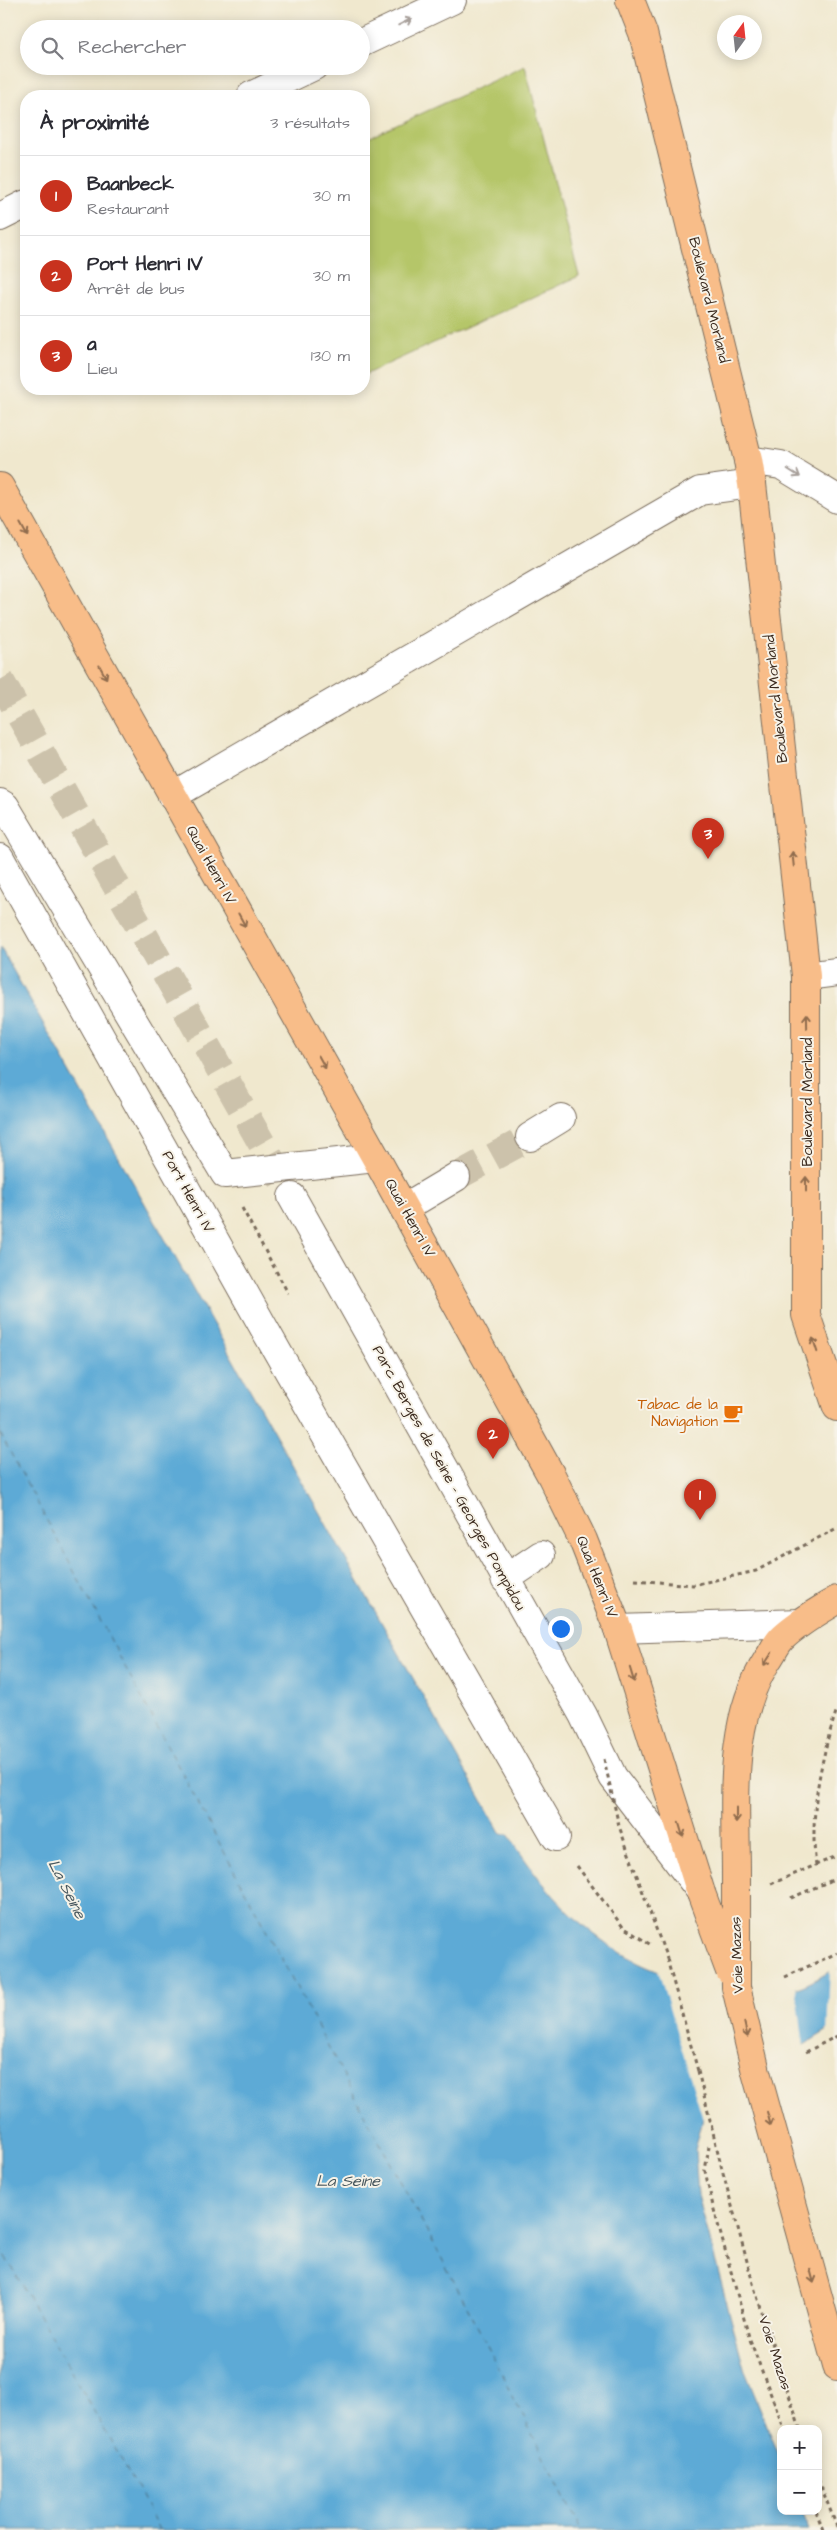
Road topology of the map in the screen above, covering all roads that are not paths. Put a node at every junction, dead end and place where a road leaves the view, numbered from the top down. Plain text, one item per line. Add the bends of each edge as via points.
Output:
1 (452, 0) edge
2 (630, 0) edge
3 (370, 39) edge
4 (295, 75) edge
5 (264, 90) edge
6 (20, 207) edge
7 (0, 217) edge
8 (750, 472) junction
9 (0, 487) edge
10 (837, 499) edge
11 (172, 796) junction
12 (0, 802) edge
13 (0, 858) edge
14 (837, 972) edge
15 (806, 976) junction
16 (561, 1118) dead end
17 (530, 1136) tunnel mouth
18 (376, 1158) junction
19 (456, 1177) tunnel mouth
20 (292, 1197) tunnel mouth
21 (404, 1208) junction
22 (837, 1407) edge
23 (541, 1555) dead end
24 (505, 1580) junction
25 (837, 1600) edge
26 (800, 1622) junction
27 (618, 1629) junction
28 (556, 1838) road end
29 (701, 1893) junction
30 (736, 1987) junction
31 (837, 2366) edge

3 -> 1 street
2 - 8 main road, Boulevard Morland via 644,33
4 - 5 street
6 - 7 street
8 -> 10 street via 781,465
8 - 11 street via 700,491
15 -> 8 main road, Boulevard Morland
9 -> 11 main road, Quai Henri IV
11 -> 18 main road, Quai Henri IV
12 - 18 street via 225,1174
13 - 28 street, Port Henri IV
14 - 15 street
22 -> 15 main road, Boulevard Morland via 806,1315
16 - 17 street
18 - 21 main road, Quai Henri IV
19 - 21 street
20 - 24 street, Parc Berges de Seine - Georges Pompidou
21 - 27 main road, Quai Henri IV via 552,1477 600,1579
23 - 24 street
24 - 29 street, Parc Berges de Seine - Georges Pompidou via 582,1715 613,1777
25 - 26 main road, Voie Mazas
26 - 27 street
26 -> 30 main road, Voie Mazas, bridge via 782,1638 758,1675 743,1716 736,1764
27 -> 29 main road, Quai Henri IV
29 - 30 main road, Quai Henri IV, bridge
30 -> 31 main road, Voie Mazas via 756,2072

